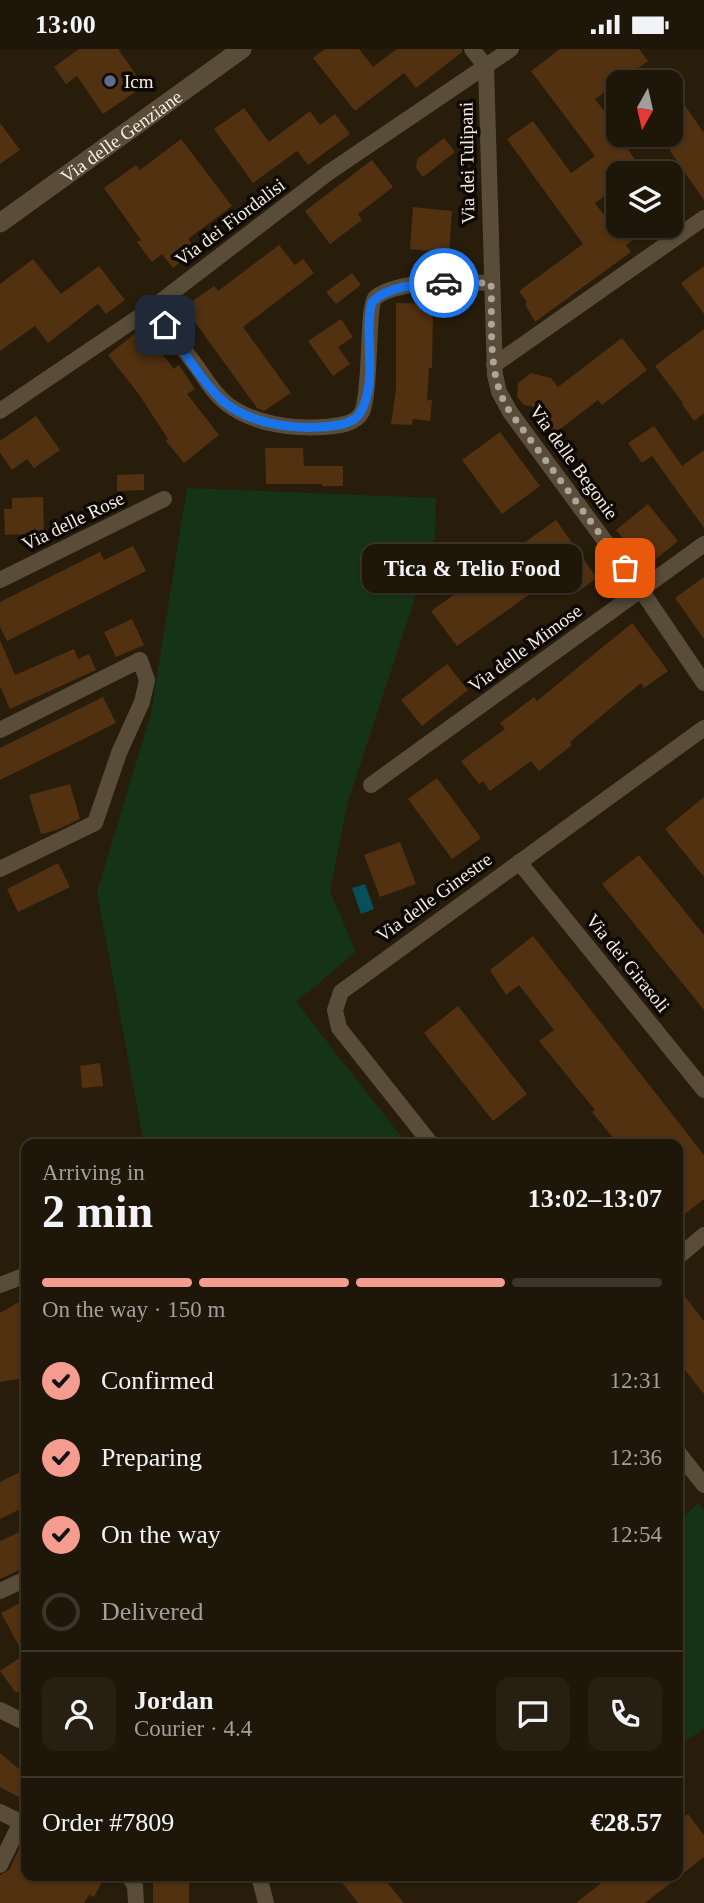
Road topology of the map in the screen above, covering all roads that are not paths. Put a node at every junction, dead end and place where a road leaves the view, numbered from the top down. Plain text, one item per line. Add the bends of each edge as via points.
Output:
1 (242, 49) edge
2 (472, 49) edge
3 (510, 49) edge
4 (486, 67) junction
5 (704, 218) edge
6 (0, 223) edge
7 (491, 283) junction
8 (152, 308) junction
9 (494, 365) junction
10 (0, 411) edge
11 (164, 499) dead end
12 (704, 544) edge
13 (0, 580) edge
14 (641, 590) junction
15 (704, 683) edge
16 (704, 727) edge
17 (0, 730) edge
18 (371, 785) dead end
19 (519, 862) junction
20 (0, 869) edge
21 (704, 1090) edge
22 (427, 1139) edge
23 (704, 1235) edge
24 (683, 1253) edge
25 (21, 1277) edge
26 (0, 1285) edge
27 (683, 1459) edge
28 (704, 1485) edge
29 (21, 1581) edge
30 (0, 1591) edge
31 (0, 1710) edge
32 (21, 1720) edge
33 (0, 1812) edge
34 (21, 1822) edge
35 (21, 1828) edge
36 (0, 1865) edge
37 (132, 1881) edge
38 (260, 1881) edge
39 (136, 1903) edge
40 (266, 1903) edge

1 - 6 street, Via delle Genziane
2 - 4 street
3 - 4 street, Via dei Fiordalisi
4 - 7 street, Via dei Tulipani
4 - 8 street, Via dei Fiordalisi via 328,173
5 - 9 street
7 - 8 street via 431,283 376,297 370,307 369,369 362,411 347,423 319,427 273,423 227,404
7 - 9 street, Via dei Tulipani
8 - 10 street, Via dei Fiordalisi
9 - 14 street, Via delle Begonie via 503,402
11 - 13 street, Via delle Rose
12 - 14 street, Via delle Mimose
14 - 15 street, Via delle Begonie
14 - 18 street, Via delle Mimose
16 - 19 street, Via delle Ginestre
17 - 20 street via 140,660 148,680 142,702 95,823
19 - 21 street, Via dei Girasoli
19 - 22 street, Via delle Ginestre via 346,987 336,1004 342,1033
23 - 24 street
25 - 26 street
27 - 28 street
29 - 30 street
31 - 32 street
33 - 34 street
35 - 36 street
37 - 39 street
38 - 40 street

